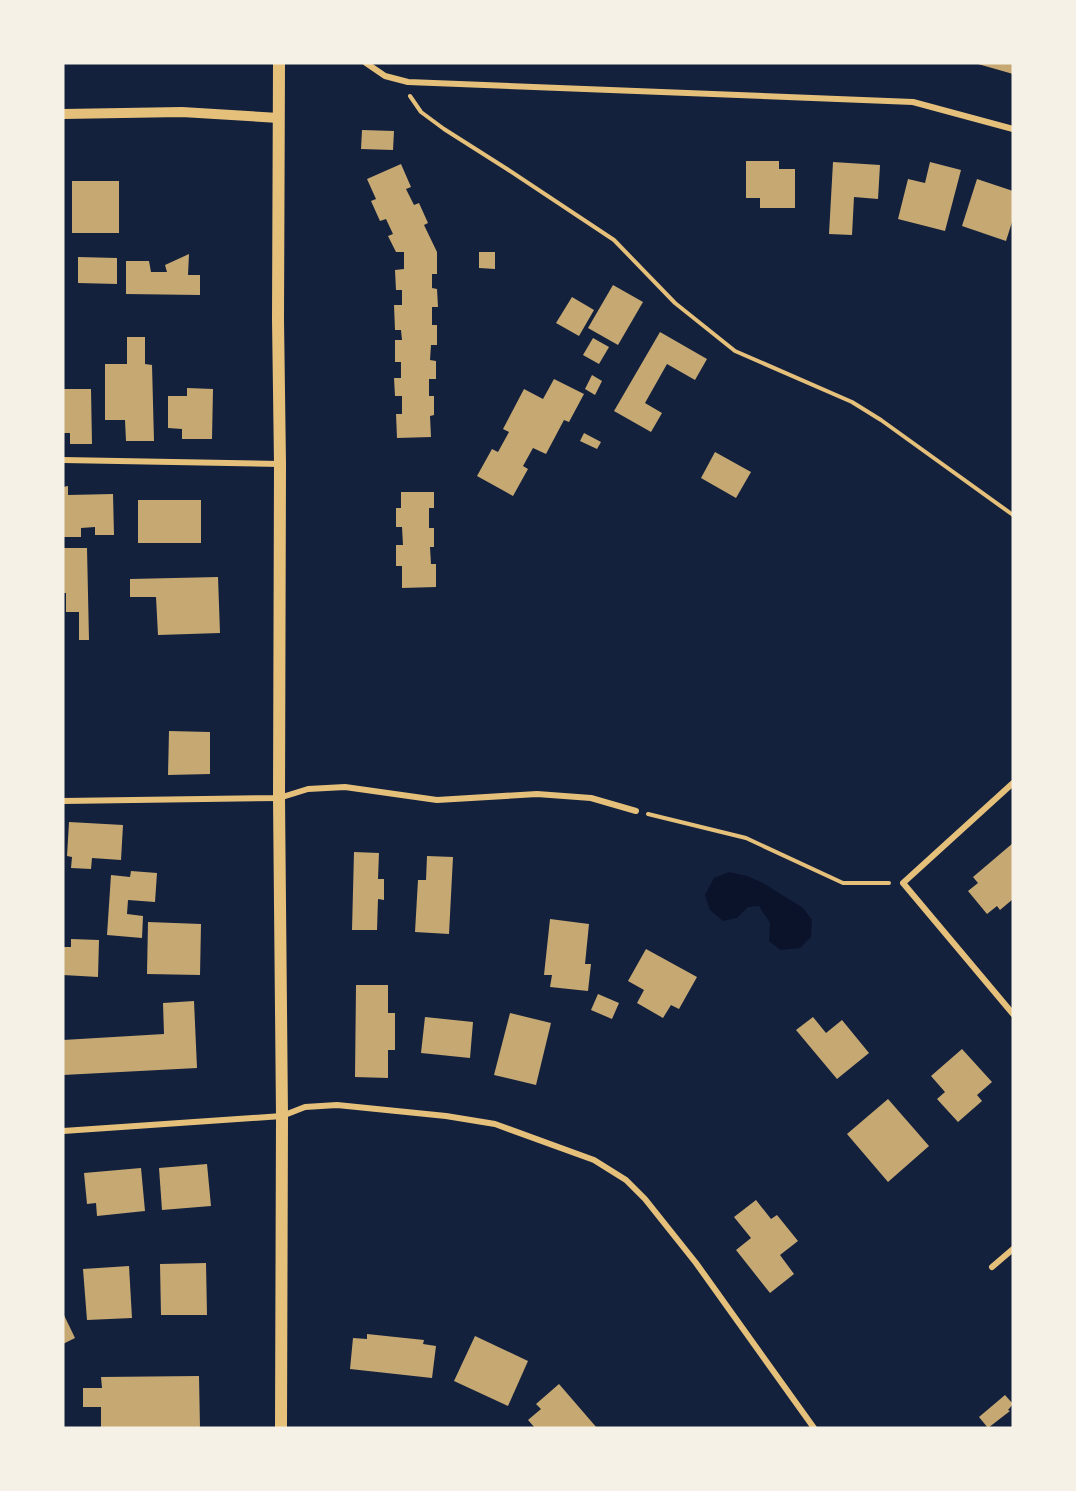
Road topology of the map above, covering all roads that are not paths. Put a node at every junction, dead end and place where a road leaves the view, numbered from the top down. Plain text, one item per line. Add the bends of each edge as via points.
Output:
1 (279, 63) edge
2 (366, 63) edge
3 (63, 114) edge
4 (279, 118) junction
5 (1013, 129) edge
6 (63, 460) edge
7 (280, 464) junction
8 (1013, 783) edge
9 (279, 798) junction
10 (63, 801) edge
11 (636, 811) road end
12 (1013, 1014) edge
13 (282, 1116) junction
14 (63, 1131) edge
15 (1013, 1249) edge
16 (992, 1267) dead end
17 (281, 1428) edge
18 (814, 1428) edge

1 - 4 main road
2 - 5 street via 385,76 408,82 913,102
3 - 4 street via 182,112
4 - 7 main road
6 - 7 street
7 - 9 main road
8 - 12 street via 903,883
9 - 10 street
9 - 11 street via 308,789 345,787 437,800 537,794 591,798
9 - 13 main road
13 - 14 street
13 - 17 main road
13 - 18 street via 305,1107 337,1105 446,1116 495,1124 594,1160 626,1180 645,1199 696,1263
15 - 16 street

